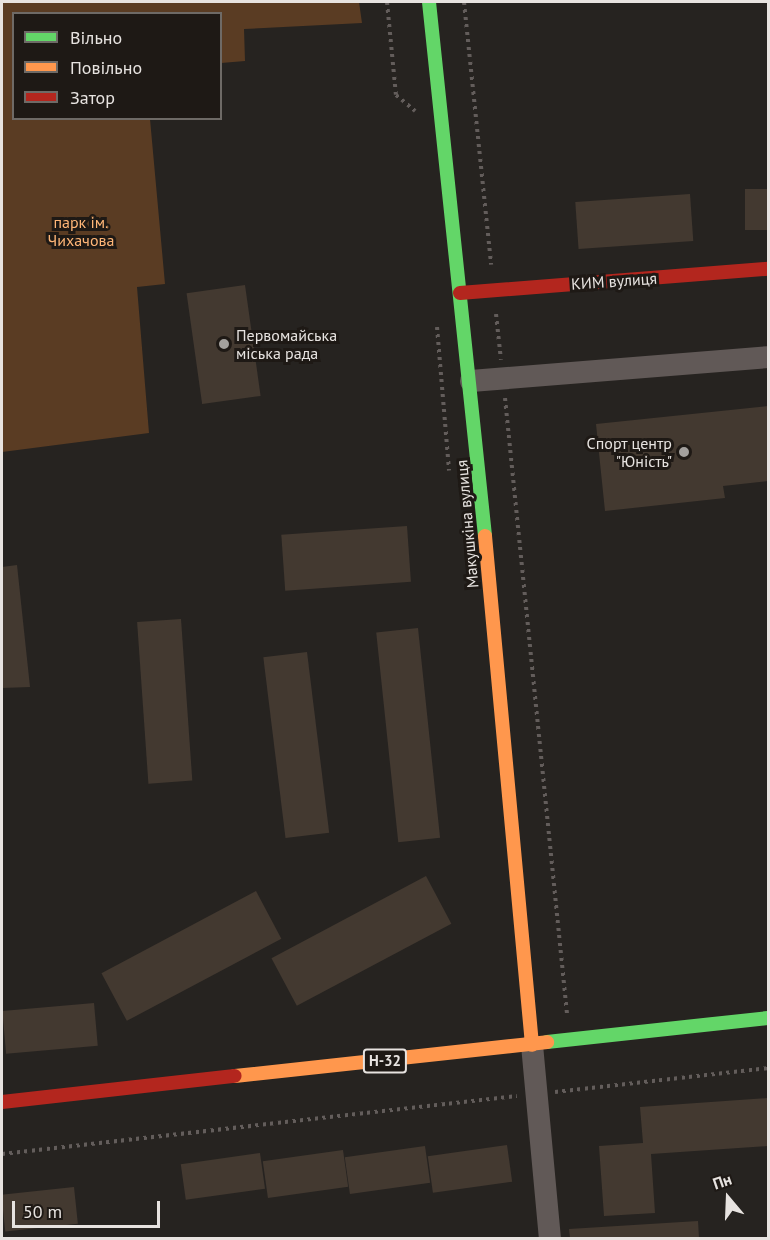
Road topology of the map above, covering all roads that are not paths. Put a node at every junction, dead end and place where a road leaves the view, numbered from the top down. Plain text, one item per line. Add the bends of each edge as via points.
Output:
1 (429, 2) edge
2 (768, 269) edge
3 (460, 293) junction
4 (768, 357) edge
5 (471, 381) junction
6 (768, 1018) edge
7 (532, 1045) junction
8 (2, 1102) edge
9 (550, 1239) edge

1 - 3 street, Макушкіна вулиця
2 - 3 street, КИМ вулиця
3 - 5 street, Макушкіна вулиця
4 - 5 street
5 - 7 street, Макушкіна вулиця
6 - 7 street, Н-32
7 - 8 street, Н-32
7 - 9 street

